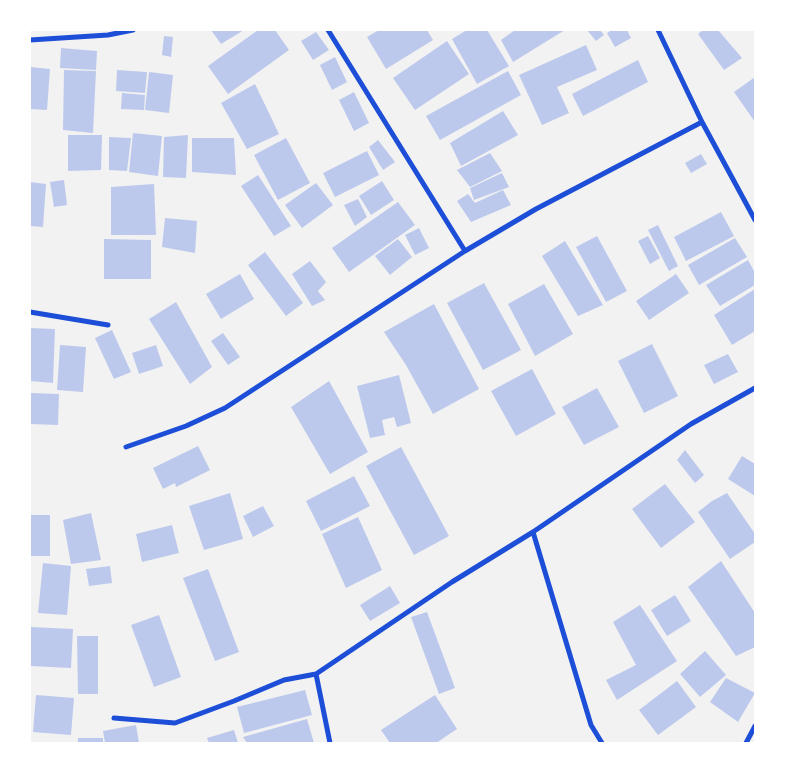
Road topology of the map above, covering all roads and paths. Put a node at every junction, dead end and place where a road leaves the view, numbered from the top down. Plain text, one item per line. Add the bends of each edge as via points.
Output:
1 (133, 30) edge
2 (328, 30) edge
3 (658, 30) edge
4 (30, 40) edge
5 (702, 122) junction
6 (755, 220) edge
7 (465, 251) junction
8 (30, 312) edge
9 (108, 325) dead end
10 (755, 388) edge
11 (126, 447) dead end
12 (532, 532) junction
13 (316, 674) junction
14 (114, 718) dead end
15 (755, 726) edge
16 (330, 743) edge
17 (602, 743) edge
18 (746, 743) edge

1 - 4 street via 108,35
2 - 7 street
3 - 5 street
5 - 6 street
5 - 7 street via 536,209
7 - 11 street via 224,408
8 - 9 street
10 - 12 street via 691,424
12 - 13 street
12 - 17 street via 591,725
13 - 14 street via 284,680 175,723
13 - 16 street
15 - 18 street

